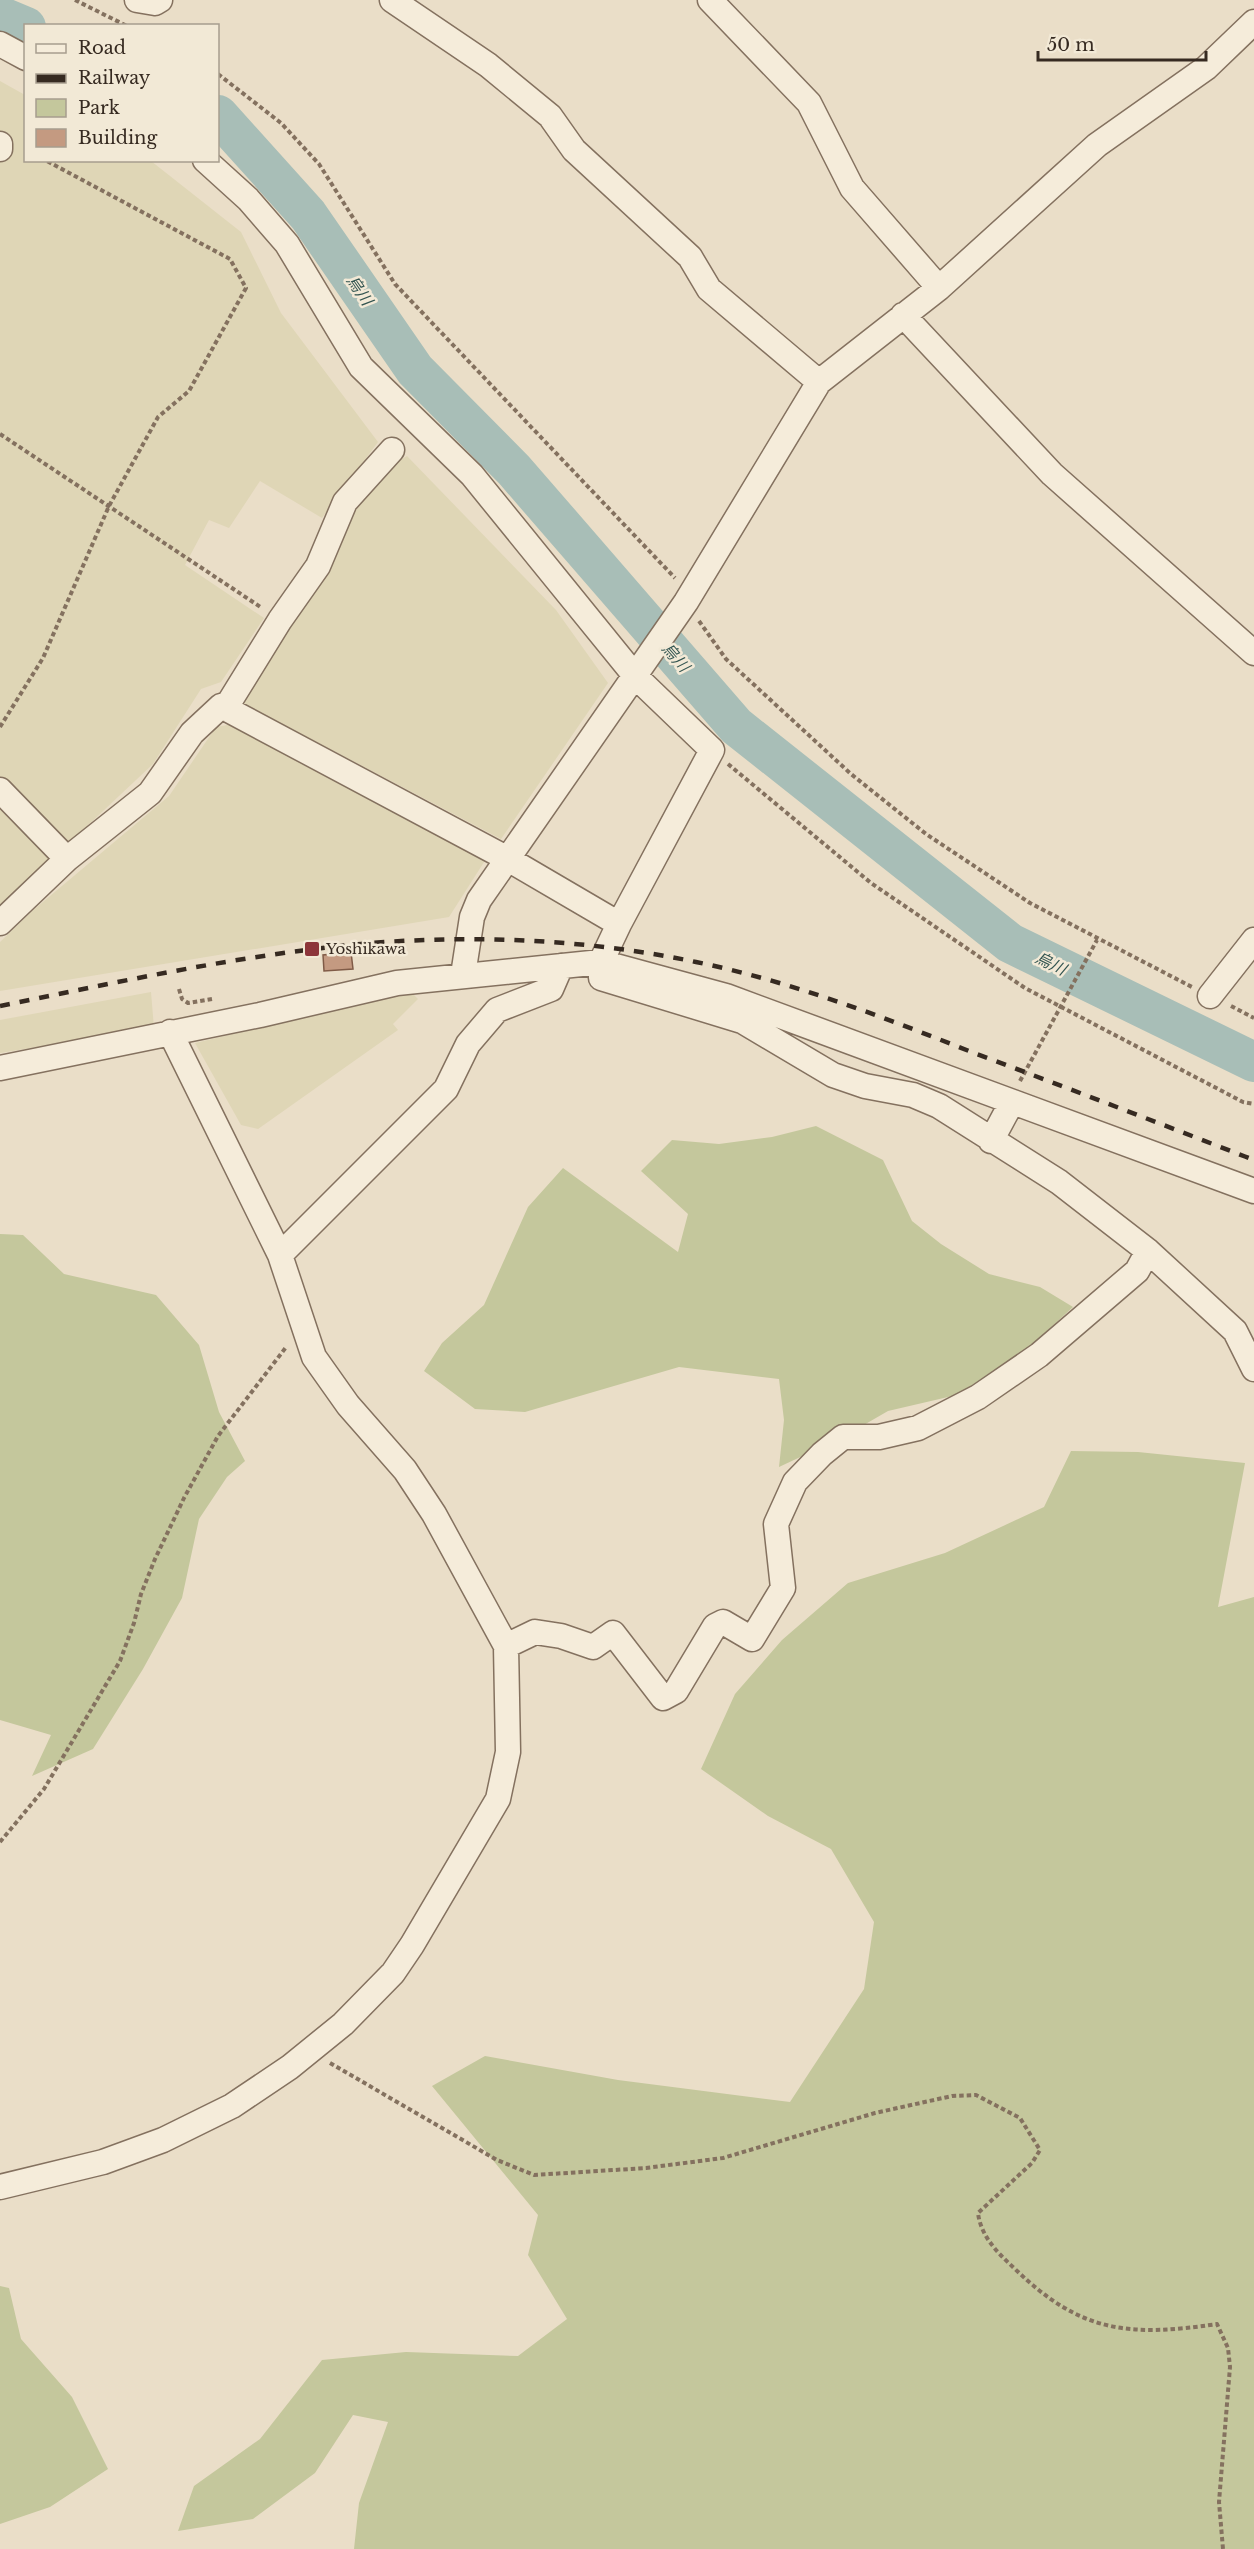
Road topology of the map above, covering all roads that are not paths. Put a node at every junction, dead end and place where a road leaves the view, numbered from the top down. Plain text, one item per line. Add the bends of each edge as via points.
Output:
1 (137, 0) edge
2 (160, 0) edge
3 (392, 0) edge
4 (710, 0) edge
5 (1254, 22) edge
6 (0, 44) edge
7 (24, 57) edge
8 (0, 144) edge
9 (0, 149) edge
10 (207, 162) edge
11 (939, 288) junction
12 (903, 315) junction
13 (819, 382) junction
14 (392, 450) dead end
15 (1254, 653) edge
16 (638, 674) junction
17 (225, 709) junction
18 (0, 790) edge
19 (67, 859) junction
20 (508, 859) junction
21 (0, 922) edge
22 (619, 924) junction
23 (1254, 940) edge
24 (601, 962) junction
25 (561, 966) junction
26 (463, 975) junction
27 (1210, 996) road end
28 (170, 1032) junction
29 (0, 1068) edge
30 (1012, 1102) junction
31 (991, 1141) junction
32 (1254, 1191) edge
33 (1148, 1251) junction
34 (279, 1255) junction
35 (1254, 1369) edge
36 (506, 1646) junction
37 (0, 2187) edge

1 - 2 street
3 - 13 street via 488,65 550,116 574,150 690,257 709,289
4 - 11 street via 809,103 852,188
5 - 11 street via 1206,68 1097,145
6 - 7 street
8 - 9 street
10 - 16 street via 248,199 287,244 361,367 472,475
11 - 12 street
12 - 13 street
12 - 15 street via 1052,474
13 - 16 street via 684,606
14 - 17 street via 345,502 318,566
16 - 20 street
16 - 22 street via 712,750
17 - 19 street via 221,706 192,733 150,793
17 - 20 street
18 - 19 street
19 - 21 street
20 - 22 street
20 - 26 street via 476,909
22 - 24 street
23 - 27 street
24 - 25 street
24 - 30 street via 726,996
24 - 31 street via 600,978 742,1021 833,1075 913,1095 939,1106
25 - 26 street
25 - 34 street via 551,989 497,1010 468,1044 446,1089
26 - 28 street via 397,983
28 - 29 street
28 - 34 street
30 - 31 street
30 - 32 street
31 - 33 street via 1059,1182
33 - 35 street via 1235,1331
33 - 36 street via 1137,1271 1065,1333 978,1397 918,1428 879,1437 843,1437 822,1454 795,1482 776,1524 783,1588 753,1639 723,1622 715,1626 676,1691 663,1698 613,1633 593,1647 535,1632
34 - 36 street via 314,1358 411,1479
36 - 37 street via 508,1752 498,1799 393,1973 343,2024 232,2106 163,2140 103,2162

